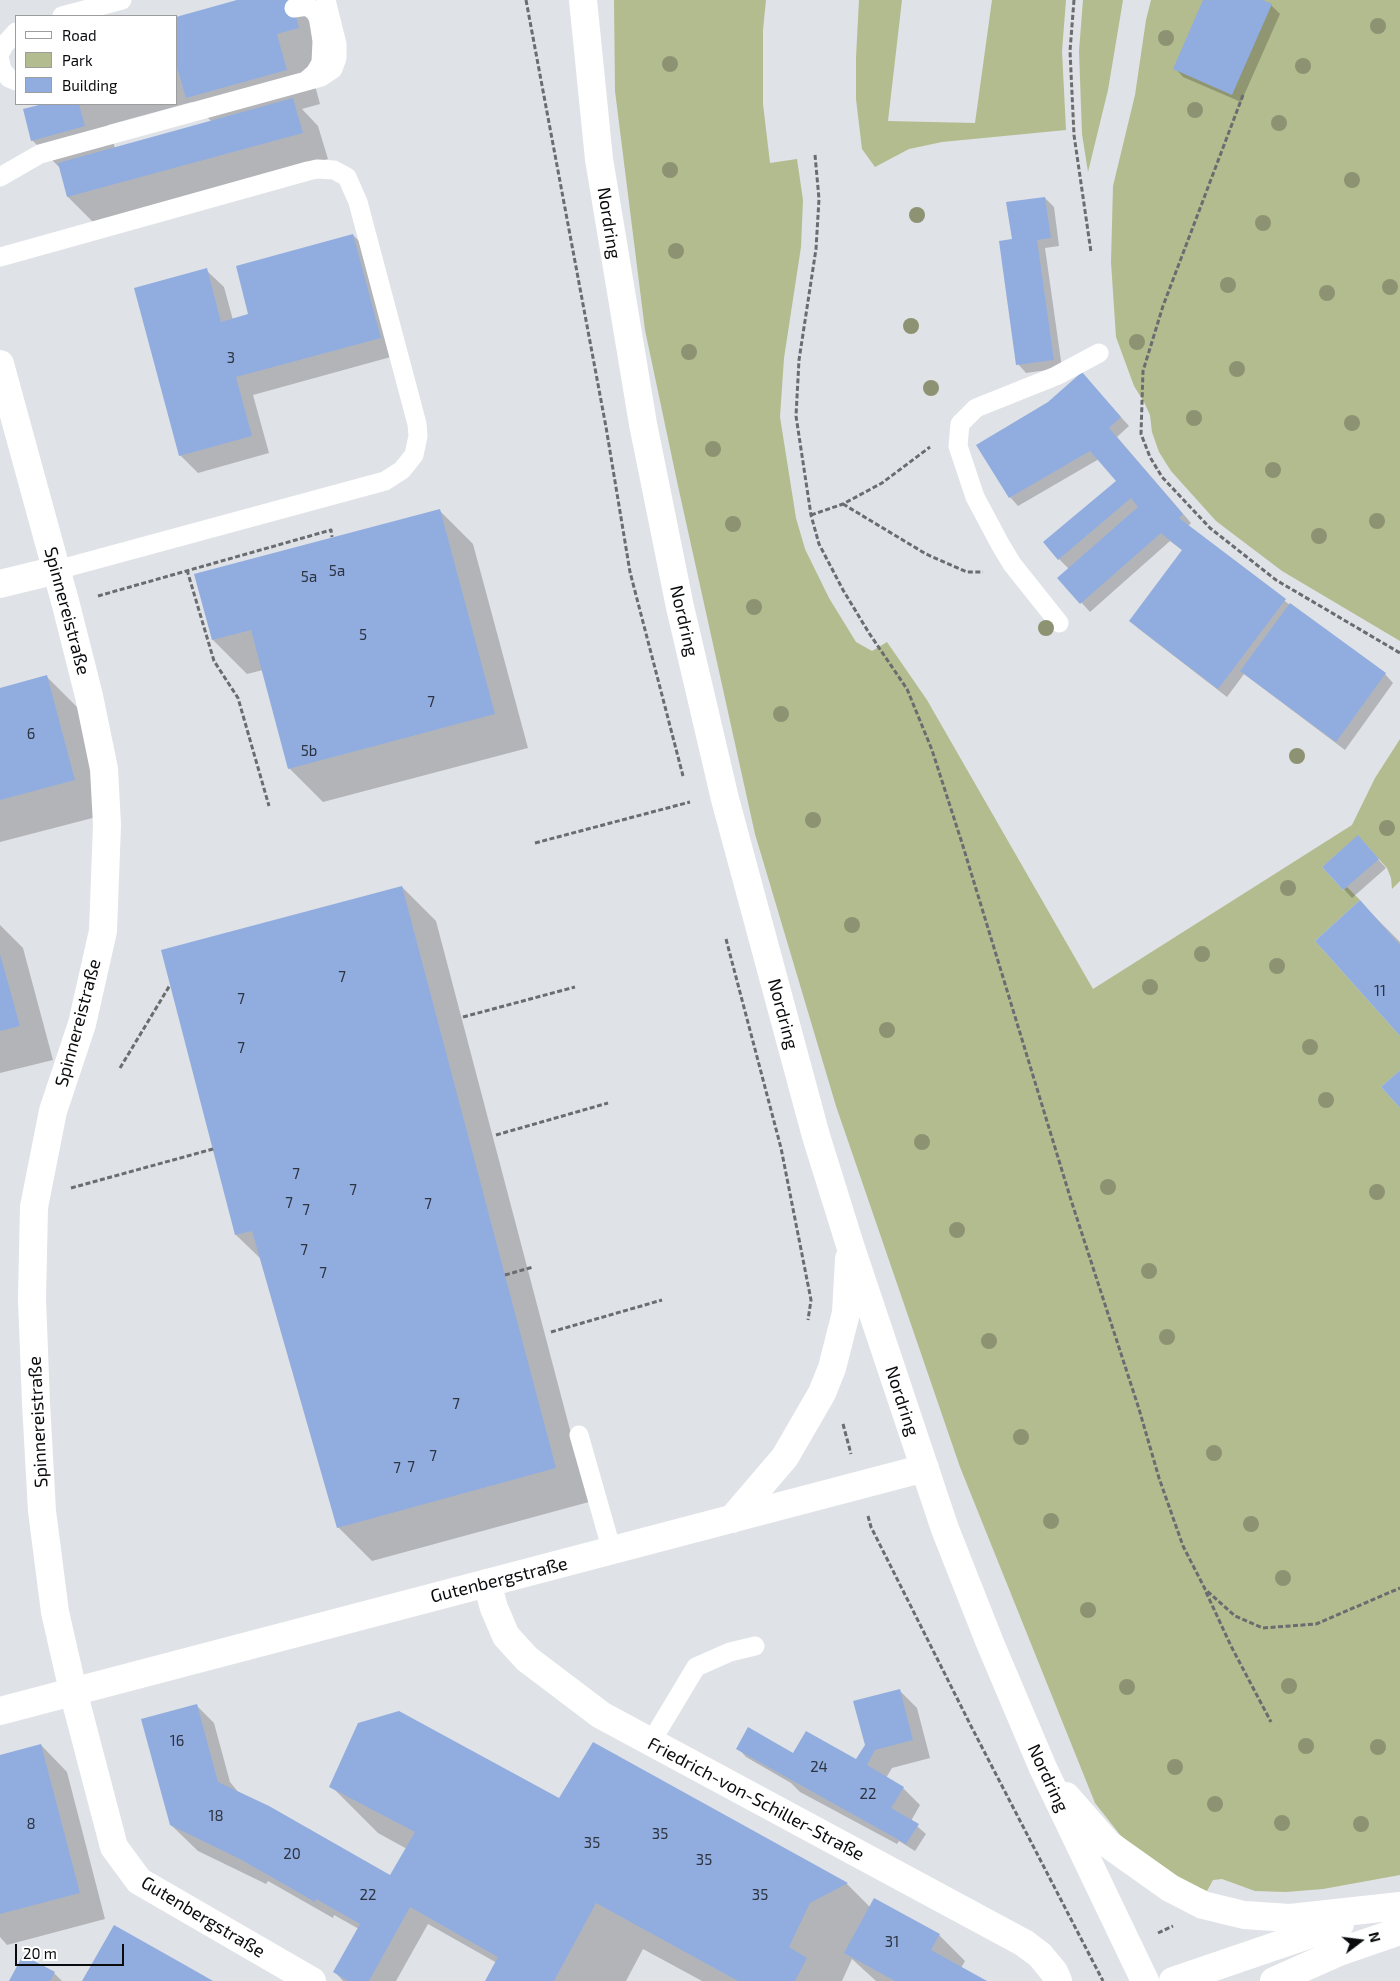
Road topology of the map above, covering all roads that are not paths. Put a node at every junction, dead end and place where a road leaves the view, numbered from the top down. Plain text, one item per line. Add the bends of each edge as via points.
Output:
1 (122, 0) edge
2 (326, 0) edge
3 (583, 0) edge
4 (595, 0) edge
5 (294, 8) dead end
6 (66, 15) edge
7 (15, 33) edge
8 (0, 53) edge
9 (589, 55) junction
10 (0, 61) edge
11 (15, 81) edge
12 (304, 83) junction
13 (0, 177) edge
14 (0, 256) edge
15 (1099, 353) dead end
16 (0, 364) edge
17 (57, 570) junction
18 (0, 584) edge
19 (1059, 623) dead end
20 (850, 1245) junction
21 (579, 1435) dead end
22 (925, 1468) junction
23 (732, 1519) junction
24 (612, 1551) junction
25 (488, 1584) junction
26 (755, 1646) dead end
27 (73, 1691) junction
28 (0, 1712) edge
29 (651, 1742) junction
30 (1043, 1768) junction
31 (1396, 1915) edge
32 (312, 1981) edge
33 (1058, 1981) edge
34 (1145, 1981) edge
35 (1173, 1981) edge
36 (1274, 1981) edge

1 - 6 lane
2 - 12 lane via 337,44 337,58 333,69
3 - 9 street, Nordring
4 - 9 street
5 - 12 lane via 307,6 314,11 322,41 321,63
7 - 8 lane
9 - 20 street, Nordring via 599,159 625,318 680,607 725,798 816,1136
10 - 11 lane via 2,70
12 - 13 lane via 40,154
14 - 17 lane via 308,171 334,170 347,177 355,193 416,416 418,436 414,455 402,470 385,481
15 - 19 lane via 1056,376 976,408 960,424 958,446 975,497 1012,564
16 - 17 street, Spinnereistraße
17 - 18 street
17 - 27 street, Spinnereistraße via 104,770 107,825 103,931 82,1024 53,1111 35,1198 32,1299 42,1511 55,1612
20 - 22 street, Nordring
20 - 23 street via 846,1313 822,1393 785,1457
21 - 24 lane
22 - 23 street, Gutenbergstraße
22 - 30 street, Nordring via 945,1529
23 - 24 street, Gutenbergstraße
24 - 25 street, Gutenbergstraße
25 - 27 street, Gutenbergstraße
25 - 29 street, Friedrich-von-Schiller-Straße via 506,1636 527,1659 601,1715
26 - 29 lane via 730,1652 696,1668
27 - 28 street, Gutenbergstraße
27 - 32 street, Gutenbergstraße via 114,1847 139,1881
29 - 33 street, Friedrich-von-Schiller-Straße via 1024,1943 1040,1955
30 - 31 street via 1108,1844 1170,1888 1203,1906 1244,1916
30 - 34 street, Nordring
31 - 35 street
31 - 36 street via 1339,1952

